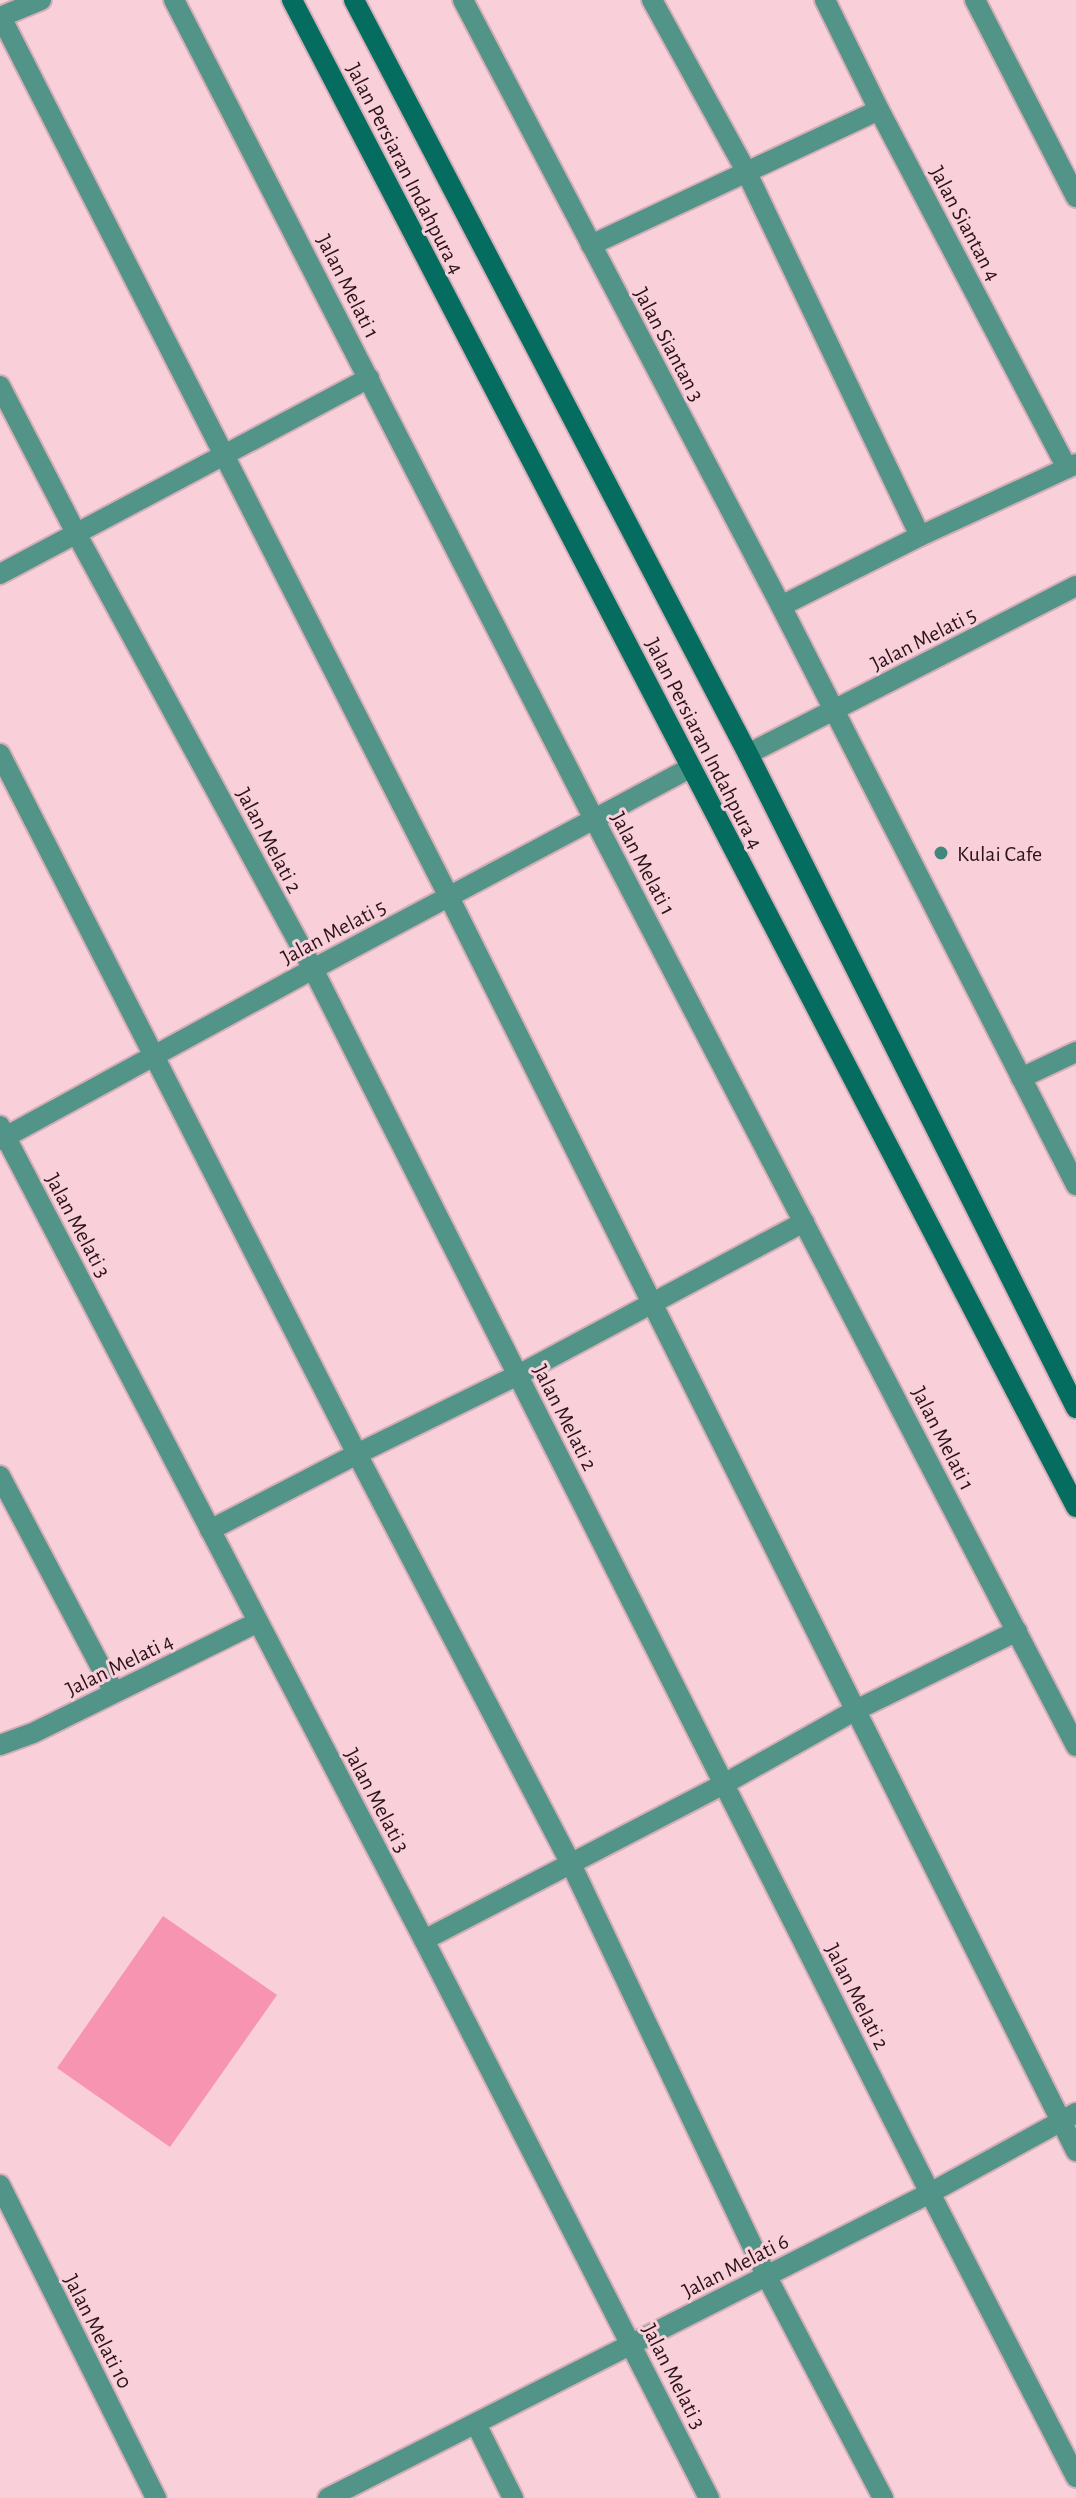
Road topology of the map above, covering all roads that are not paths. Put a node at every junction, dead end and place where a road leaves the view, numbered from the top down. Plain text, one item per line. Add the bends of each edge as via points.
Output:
1 (41, 0) edge
2 (174, 0) edge
3 (292, 0) edge
4 (354, 0) edge
5 (463, 0) edge
6 (652, 0) edge
7 (825, 0) edge
8 (975, 0) edge
9 (0, 17) edge
10 (879, 110) junction
11 (746, 171) junction
12 (1076, 197) edge
13 (591, 245) junction
14 (369, 378) junction
15 (0, 386) edge
16 (222, 455) junction
17 (1072, 466) edge
18 (76, 533) junction
19 (920, 536) junction
20 (0, 574) edge
21 (1076, 586) edge
22 (781, 606) junction
23 (833, 711) junction
24 (0, 754) edge
25 (748, 754) junction
26 (690, 768) junction
27 (594, 819) junction
28 (449, 897) junction
29 (313, 969) junction
30 (1076, 1052) edge
31 (153, 1056) junction
32 (1021, 1078) junction
33 (2, 1134) edge
34 (1076, 1185) edge
35 (804, 1222) junction
36 (651, 1303) junction
37 (518, 1375) junction
38 (1076, 1408) edge
39 (357, 1454) junction
40 (0, 1476) edge
41 (1076, 1507) edge
42 (210, 1530) junction
43 (258, 1622) junction
44 (1017, 1631) junction
45 (114, 1692) junction
46 (854, 1711) junction
47 (0, 1745) edge
48 (1076, 1746) edge
49 (724, 1784) junction
50 (571, 1864) junction
51 (424, 1940) junction
52 (1068, 2117) edge
53 (1076, 2151) edge
54 (930, 2193) junction
55 (2, 2194) edge
56 (767, 2277) junction
57 (632, 2344) junction
58 (476, 2424) junction
59 (1076, 2477) edge
60 (331, 2497) edge
61 (156, 2498) edge
62 (513, 2498) edge
63 (709, 2498) edge
64 (883, 2498) edge

1 - 9 street
2 - 14 street, Jalan Melati 1
3 - 26 main road, Jalan Persiaran Indahpura 4
4 - 25 main road, Jalan Persiaran Indahpura 4
5 - 13 street, Jalan Siantan 3
6 - 11 street
7 - 10 street, Jalan Siantan 4
8 - 12 street
9 - 16 street
10 - 11 street
10 - 17 street, Jalan Siantan 4
11 - 13 street
11 - 19 street
13 - 22 street, Jalan Siantan 3
14 - 16 street
14 - 27 street, Jalan Melati 1
15 - 18 street, Jalan Melati 2
16 - 18 street
16 - 28 street
17 - 19 street
18 - 20 street
18 - 29 street, Jalan Melati 2
19 - 22 street
21 - 23 street, Jalan Melati 5
22 - 23 street, Jalan Siantan 3
23 - 25 street, Jalan Melati 5
23 - 32 street, Jalan Siantan 3
24 - 31 street
25 - 38 main road, Jalan Persiaran Indahpura 4
26 - 27 street, Jalan Melati 5
26 - 41 main road, Jalan Persiaran Indahpura 4
27 - 28 street, Jalan Melati 5
27 - 35 street, Jalan Melati 1
28 - 29 street, Jalan Melati 5
28 - 36 street
29 - 31 street, Jalan Melati 5
29 - 37 street, Jalan Melati 2
30 - 32 street
31 - 33 street, Jalan Melati 5
31 - 39 street
32 - 34 street, Jalan Siantan 3
33 - 42 street, Jalan Melati 3
35 - 36 street
35 - 44 street, Jalan Melati 1
36 - 37 street
36 - 46 street
37 - 39 street
37 - 49 street, Jalan Melati 2
39 - 42 street
39 - 50 street
40 - 45 street
42 - 43 street, Jalan Melati 3
43 - 45 street, Jalan Melati 4
43 - 51 street, Jalan Melati 3
44 - 46 street
44 - 48 street, Jalan Melati 1
45 - 47 street, Jalan Melati 4
46 - 49 street
46 - 52 street
49 - 50 street
49 - 54 street, Jalan Melati 2
50 - 51 street
50 - 56 street
51 - 57 street, Jalan Melati 3
52 - 53 street
52 - 54 street, Jalan Melati 6
54 - 56 street, Jalan Melati 6
54 - 59 street, Jalan Melati 2
55 - 61 street, Jalan Melati 10
56 - 57 street, Jalan Melati 6
56 - 64 street
57 - 58 street, Jalan Melati 6
57 - 63 street, Jalan Melati 3
58 - 60 street, Jalan Melati 6
58 - 62 street

